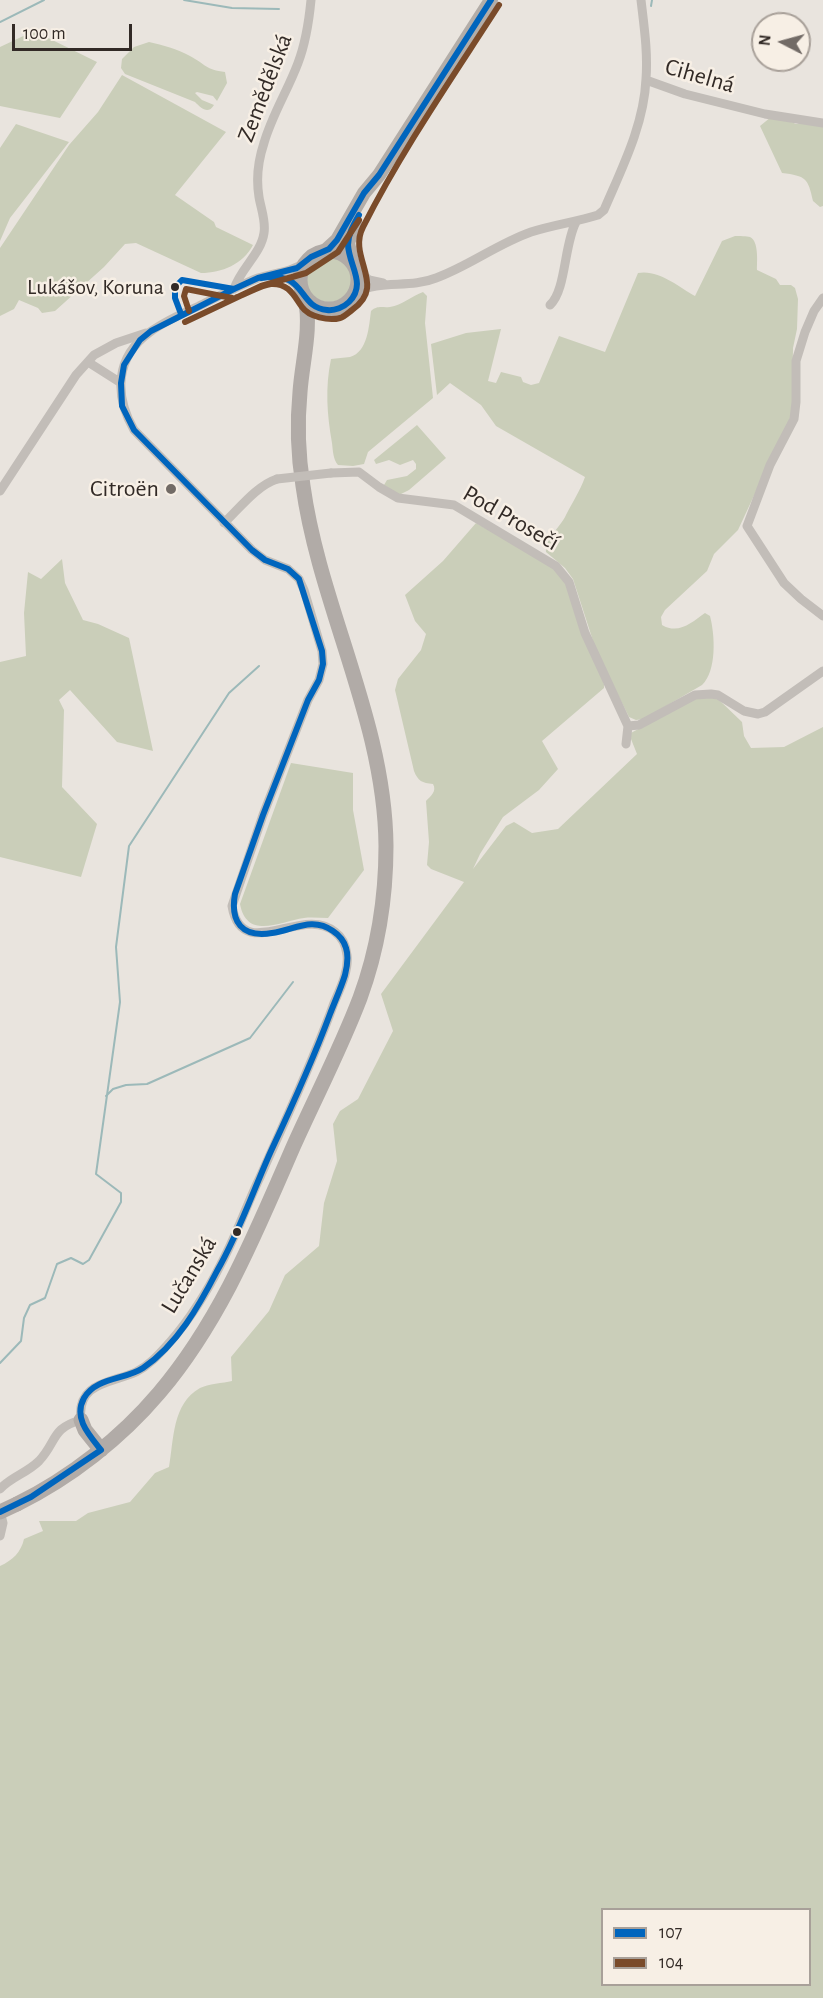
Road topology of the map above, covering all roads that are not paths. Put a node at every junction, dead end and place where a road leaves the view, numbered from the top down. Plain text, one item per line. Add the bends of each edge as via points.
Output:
1 (311, 0) edge
2 (492, 0) edge
3 (641, 0) edge
4 (646, 80) junction
5 (823, 123) edge
6 (379, 176) junction
7 (576, 222) junction
8 (325, 251) junction
9 (306, 262) junction
10 (354, 265) junction
11 (270, 275) junction
12 (391, 285) junction
13 (234, 289) junction
14 (303, 293) junction
15 (356, 293) junction
16 (823, 298) edge
17 (550, 305) dead end
18 (330, 310) junction
19 (151, 331) junction
20 (88, 362) junction
21 (303, 362) junction
22 (121, 383) junction
23 (0, 491) edge
24 (224, 524) junction
25 (823, 616) edge
26 (823, 671) edge
27 (628, 726) junction
28 (626, 744) dead end
29 (81, 1420) junction
30 (101, 1450) junction
31 (0, 1489) edge
32 (0, 1511) edge
33 (0, 1536) edge

1 - 13 street, Zemědělská via 307,36 299,61 264,140 259,161 257,180 264,234
2 - 6 street
3 - 4 street, Cihelná
4 - 5 street, Cihelná via 765,114
4 - 7 street via 627,160 604,210
6 - 8 street via 337,240
6 - 10 street via 352,228 348,243
7 - 12 street via 532,232 435,279
7 - 17 street via 559,291
8 - 9 main road
8 - 10 main road via 340,253
9 - 11 street
9 - 14 main road via 300,274
10 - 12 street via 369,280
10 - 15 main road via 359,282
11 - 13 street
11 - 14 street via 287,278
12 - 15 street
13 - 19 street
14 - 18 main road via 316,307
14 - 21 main road via 307,318
15 - 18 main road via 345,305
16 - 25 street via 805,332 796,361 794,419 770,465 747,526 784,583
18 - 21 main road via 314,327
19 - 20 street via 116,343
19 - 22 street via 129,354
20 - 22 street
20 - 23 street
21 - 30 main road via 299,441 308,515 372,744 384,808 385,867 379,926 360,997 226,1294 207,1328 158,1395
22 - 24 street via 122,406 134,430
24 - 27 street, Pod Prosečí, bridge via 269,482 331,473 358,472 398,498 454,505 556,566 569,582 585,633
24 - 29 street, Lučanská via 265,560 294,574 304,590 323,664 235,894 234,918 240,928 254,933 271,933 313,922 330,928 345,947 344,976 300,1087 206,1292 153,1360 89,1391 81,1406
26 - 27 street via 765,712 749,713 718,695 700,694 639,725
27 - 28 street
29 - 30 main road
29 - 31 street via 60,1429 38,1462
30 - 32 main road, bridge via 31,1497
32 - 33 street

